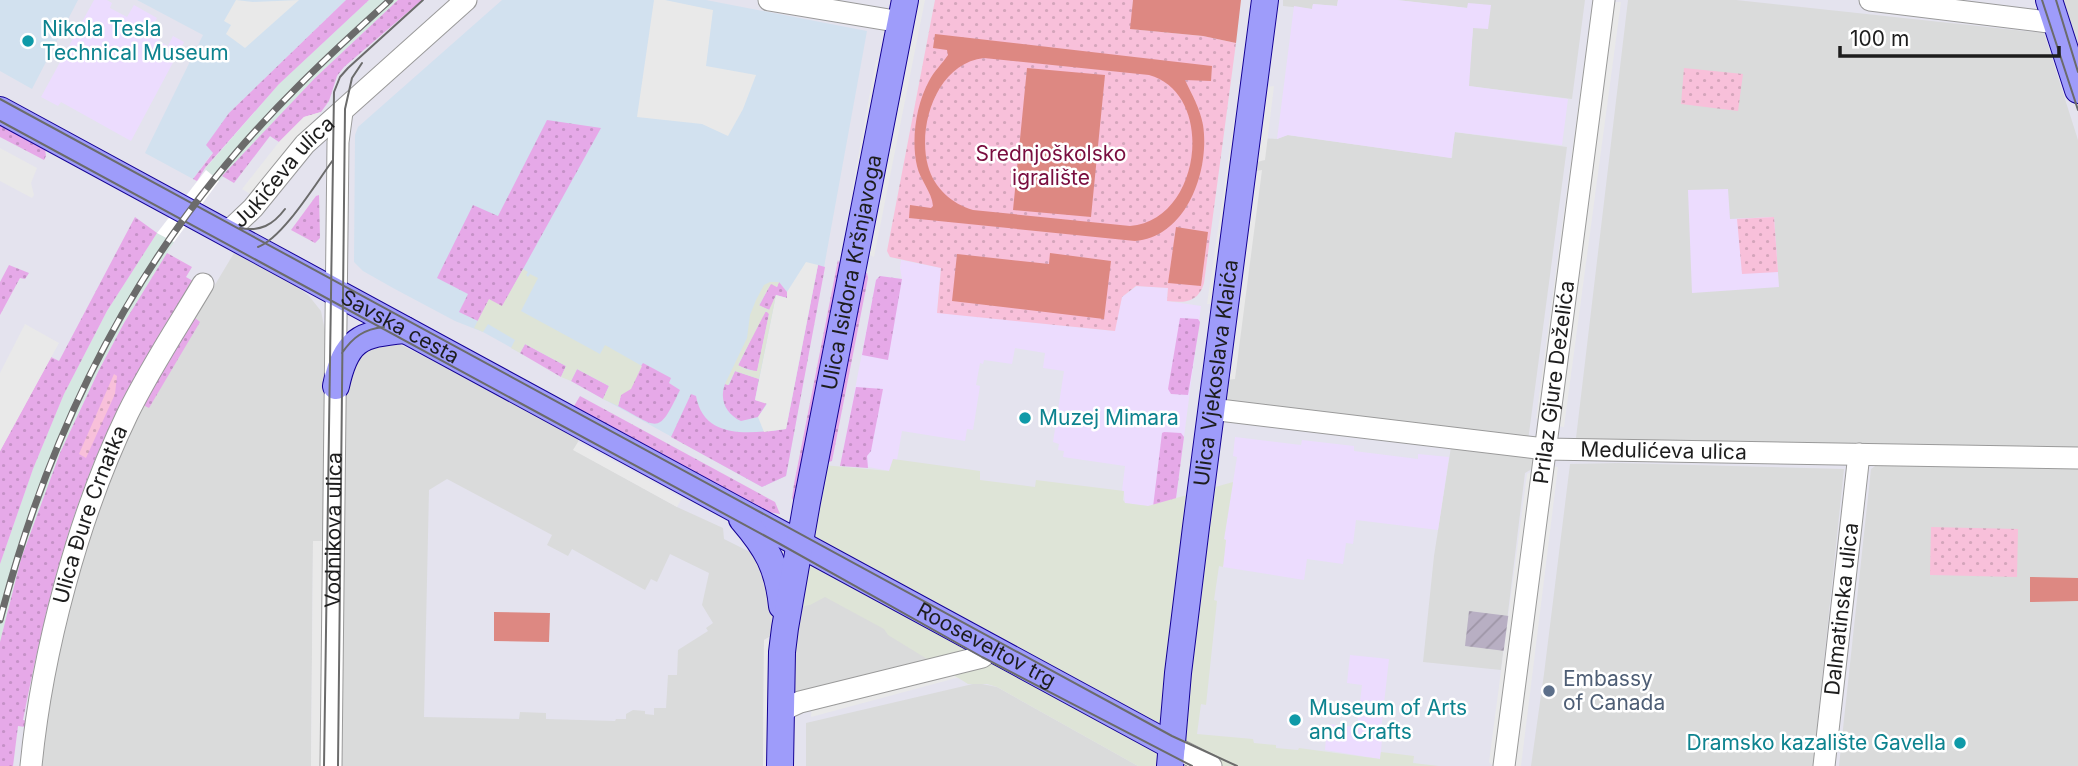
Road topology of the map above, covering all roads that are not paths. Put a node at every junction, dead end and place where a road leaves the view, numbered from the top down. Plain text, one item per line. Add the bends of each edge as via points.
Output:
1 (466, 0) edge
2 (769, 0) edge
3 (1265, 0) edge
4 (1604, 0) edge
5 (1870, 0) edge
6 (903, 11) edge
7 (2052, 11) edge
8 (2078, 90) edge
9 (0, 110) edge
10 (342, 112) junction
11 (223, 232) junction
12 (204, 284) dead end
13 (337, 293) junction
14 (405, 330) junction
15 (336, 386) junction
16 (1211, 408) junction
17 (1545, 449) junction
18 (1859, 454) junction
19 (2078, 458) edge
20 (733, 509) junction
21 (799, 545) junction
22 (785, 628) junction
23 (992, 649) junction
24 (781, 714) junction
25 (1171, 756) edge
26 (31, 766) edge
27 (331, 766) edge
28 (780, 766) edge
29 (1211, 766) edge
30 (1504, 766) edge
31 (1824, 766) edge

1 - 10 street, Jukićeva ulica
2 - 6 street
3 - 16 main road, Ulica Vjekoslava Klaića
4 - 17 street, Prilaz Gjure Deželića
5 - 7 street
6 - 21 main road, Ulica Isidora Kršnjavoga
7 - 8 main road
9 - 11 main road, Savska cesta
10 - 11 street, Jukićeva ulica via 299,150 245,216
10 - 13 street, Jukićeva ulica
11 - 13 main road, Savska cesta
12 - 26 street, Ulica Đure Crnatka via 128,413 74,555 42,685
13 - 14 main road, Savska cesta
13 - 15 street, Vodnikova ulica
14 - 15 main road via 368,335 353,343 342,360
14 - 20 main road, Savska cesta
15 - 27 street, Vodnikova ulica
16 - 17 street, Medulićeva ulica
16 - 25 main road, Ulica Vjekoslava Klaića
17 - 18 street, Medulićeva ulica
17 - 30 street, Prilaz Gjure Deželića
18 - 19 street, Medulićeva ulica
18 - 31 street, Dalmatinska ulica
20 - 21 main road, Savska cesta
20 - 22 main road via 763,544 775,568
21 - 22 main road, Ulica Isidora Kršnjavoga
21 - 23 main road, Rooseveltov trg
22 - 24 main road
23 - 24 street via 982,657 800,702
23 - 25 main road, Rooseveltov trg
24 - 28 main road
25 - 29 street

